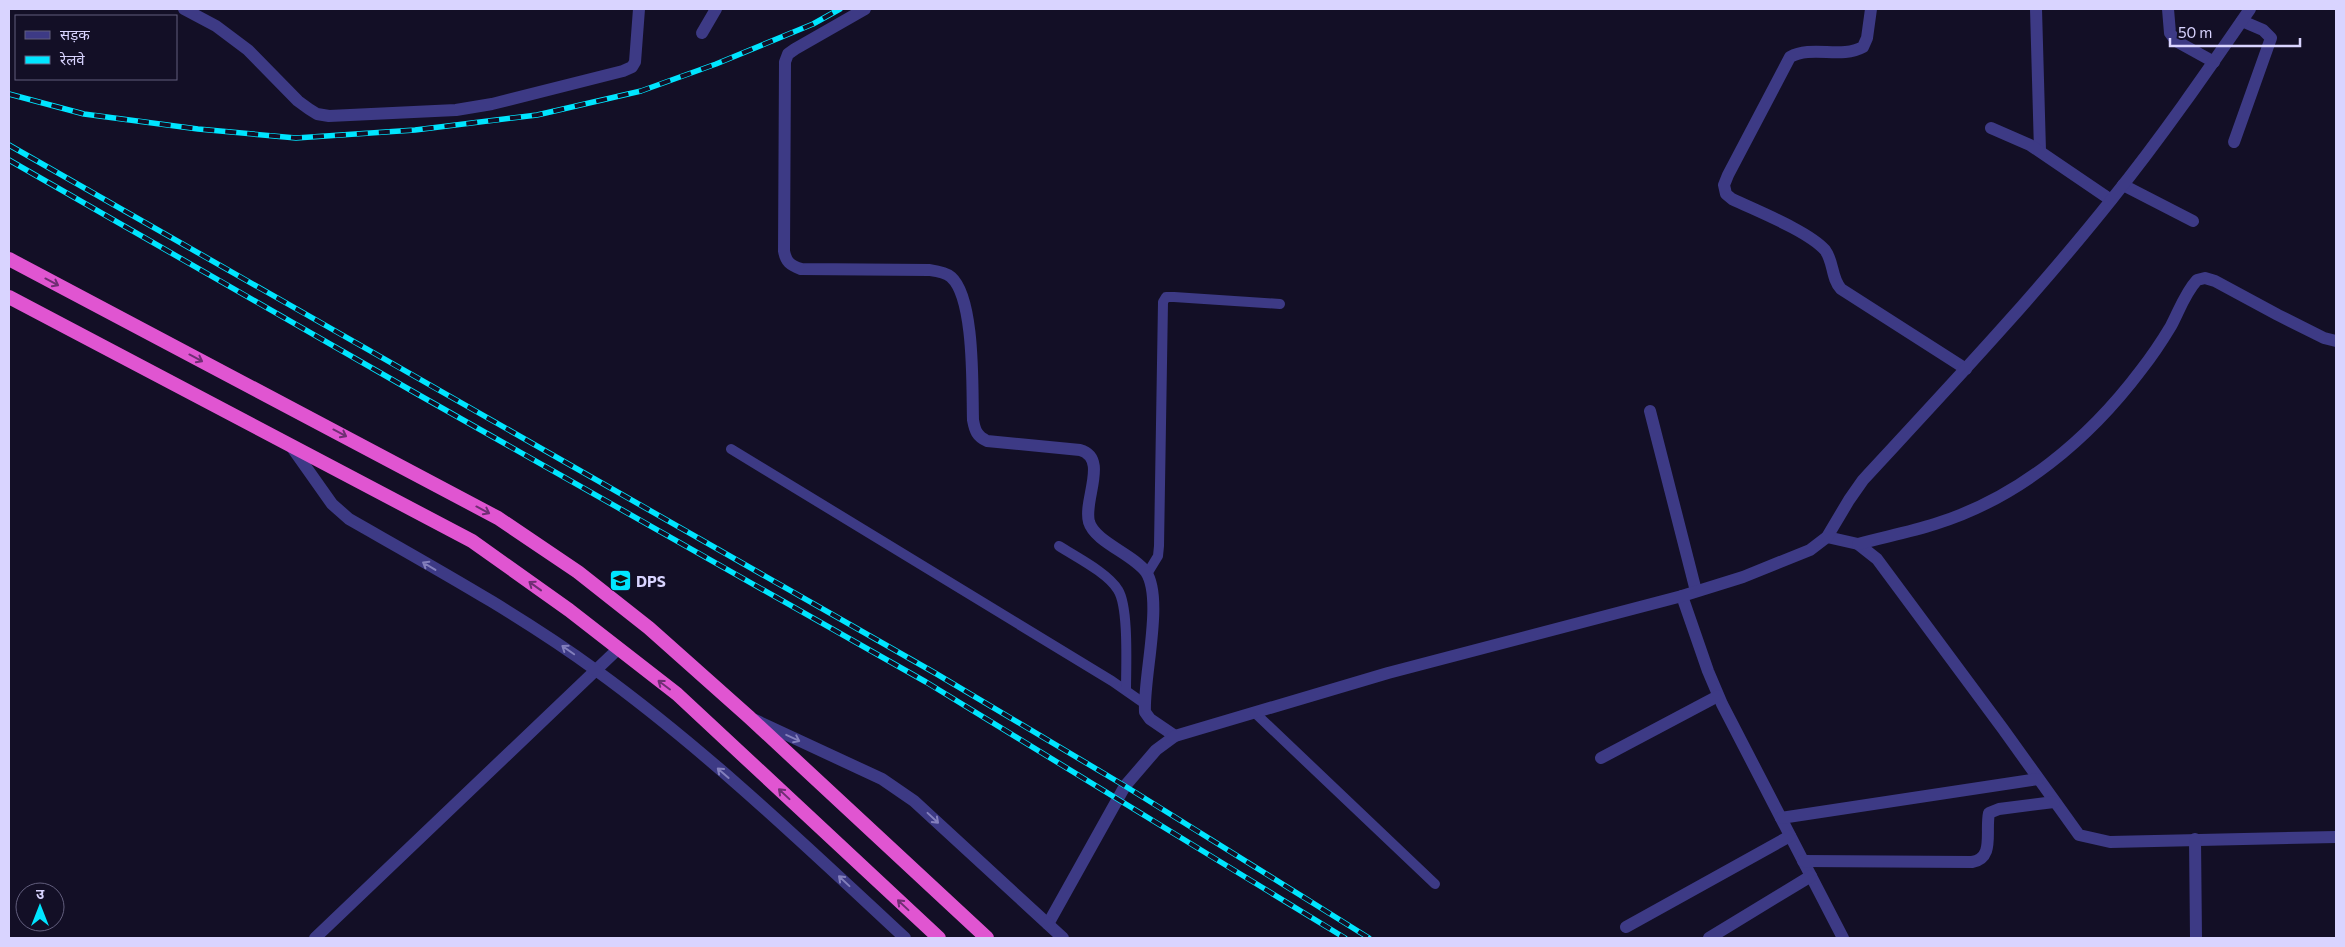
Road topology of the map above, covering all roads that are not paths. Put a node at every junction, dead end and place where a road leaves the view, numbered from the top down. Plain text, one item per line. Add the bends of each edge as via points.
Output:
1 (184, 9) edge
2 (639, 9) edge
3 (716, 9) edge
4 (864, 9) edge
5 (1871, 9) edge
6 (2036, 9) edge
7 (2168, 9) edge
8 (2250, 9) edge
9 (2242, 21) junction
10 (702, 33) dead end
11 (2214, 62) junction
12 (1991, 128) dead end
13 (2234, 142) dead end
14 (2040, 151) junction
15 (2123, 185) junction
16 (2111, 200) junction
17 (2193, 222) dead end
18 (9, 259) edge
19 (9, 297) edge
20 (1280, 304) dead end
21 (2336, 341) edge
22 (1966, 369) junction
23 (1650, 411) dead end
24 (291, 446) junction
25 (731, 449) dead end
26 (1828, 537) junction
27 (1858, 544) junction
28 (1059, 546) dead end
29 (1147, 574) junction
30 (1696, 591) junction
31 (1682, 596) junction
32 (618, 650) junction
33 (597, 671) junction
34 (1126, 690) junction
35 (1718, 696) junction
36 (1145, 704) junction
37 (1254, 712) junction
38 (749, 717) junction
39 (1175, 736) junction
40 (1601, 758) dead end
41 (2038, 779) junction
42 (2054, 802) junction
43 (1780, 818) junction
44 (1790, 836) junction
45 (2336, 838) edge
46 (2195, 839) junction
47 (1803, 861) junction
48 (1811, 876) junction
49 (1435, 884) dead end
50 (1048, 924) junction
51 (1626, 927) dead end
52 (315, 938) edge
53 (905, 938) edge
54 (938, 938) edge
55 (987, 938) edge
56 (1063, 938) edge
57 (1709, 938) edge
58 (1843, 938) edge
59 (2196, 938) edge

1 - 2 street via 216,26 248,50 309,109 317,114 346,117 456,110 623,71 635,62
3 - 10 street
4 - 29 street via 795,49 784,62 786,261 801,269 929,270 951,277 963,299 968,319 974,430 987,441 1089,452 1094,467 1089,523
5 - 22 street via 1863,47 1847,51 1798,52 1790,57 1728,174 1724,185 1726,194 1812,239 1827,253 1836,284 1841,289
6 - 14 street
7 - 11 street via 2170,33 2176,41
8 - 9 street
9 - 11 street
9 - 13 street via 2263,30 2272,38
11 - 15 street
12 - 14 street
14 - 16 street
15 - 16 street
15 - 17 street
16 - 22 street
18 -> 38 highway via 498,518 585,577 649,628
19 - 24 highway
20 - 29 lane via 1174,297 1166,297 1163,302 1160,546
21 - 27 street via 2324,338 2215,281 2197,280 2141,371 2107,412 2036,475 1935,524
22 - 26 street via 1863,480
23 - 30 street
32 -> 24 highway via 569,610 472,541
33 -> 24 street via 538,630 350,519 332,504
25 - 34 lane
26 - 27 street
26 - 30 street via 1810,550 1782,562
27 - 41 street via 1878,559
28 - 34 lane via 1118,590 1124,609
29 - 36 street via 1152,603
30 - 31 street
31 - 35 street
31 - 37 street via 1388,673
32 - 33 street
54 -> 32 highway via 677,694
33 - 52 street
53 -> 33 street via 673,730
34 - 36 lane
35 - 40 street
35 - 43 street
36 - 39 street via 1150,720
37 - 39 street
37 - 49 lane
38 -> 50 street via 882,779 914,801
38 - 55 highway
39 - 50 street via 1156,750 1125,786
41 - 42 street
41 - 43 street
42 - 46 street via 2079,835 2092,840
42 - 47 street via 1989,813 1985,856 1981,860
43 - 44 street
44 - 47 street
44 - 51 street
45 - 46 street
46 - 59 street
47 - 48 street
48 - 57 street
48 - 58 street
50 - 56 street

